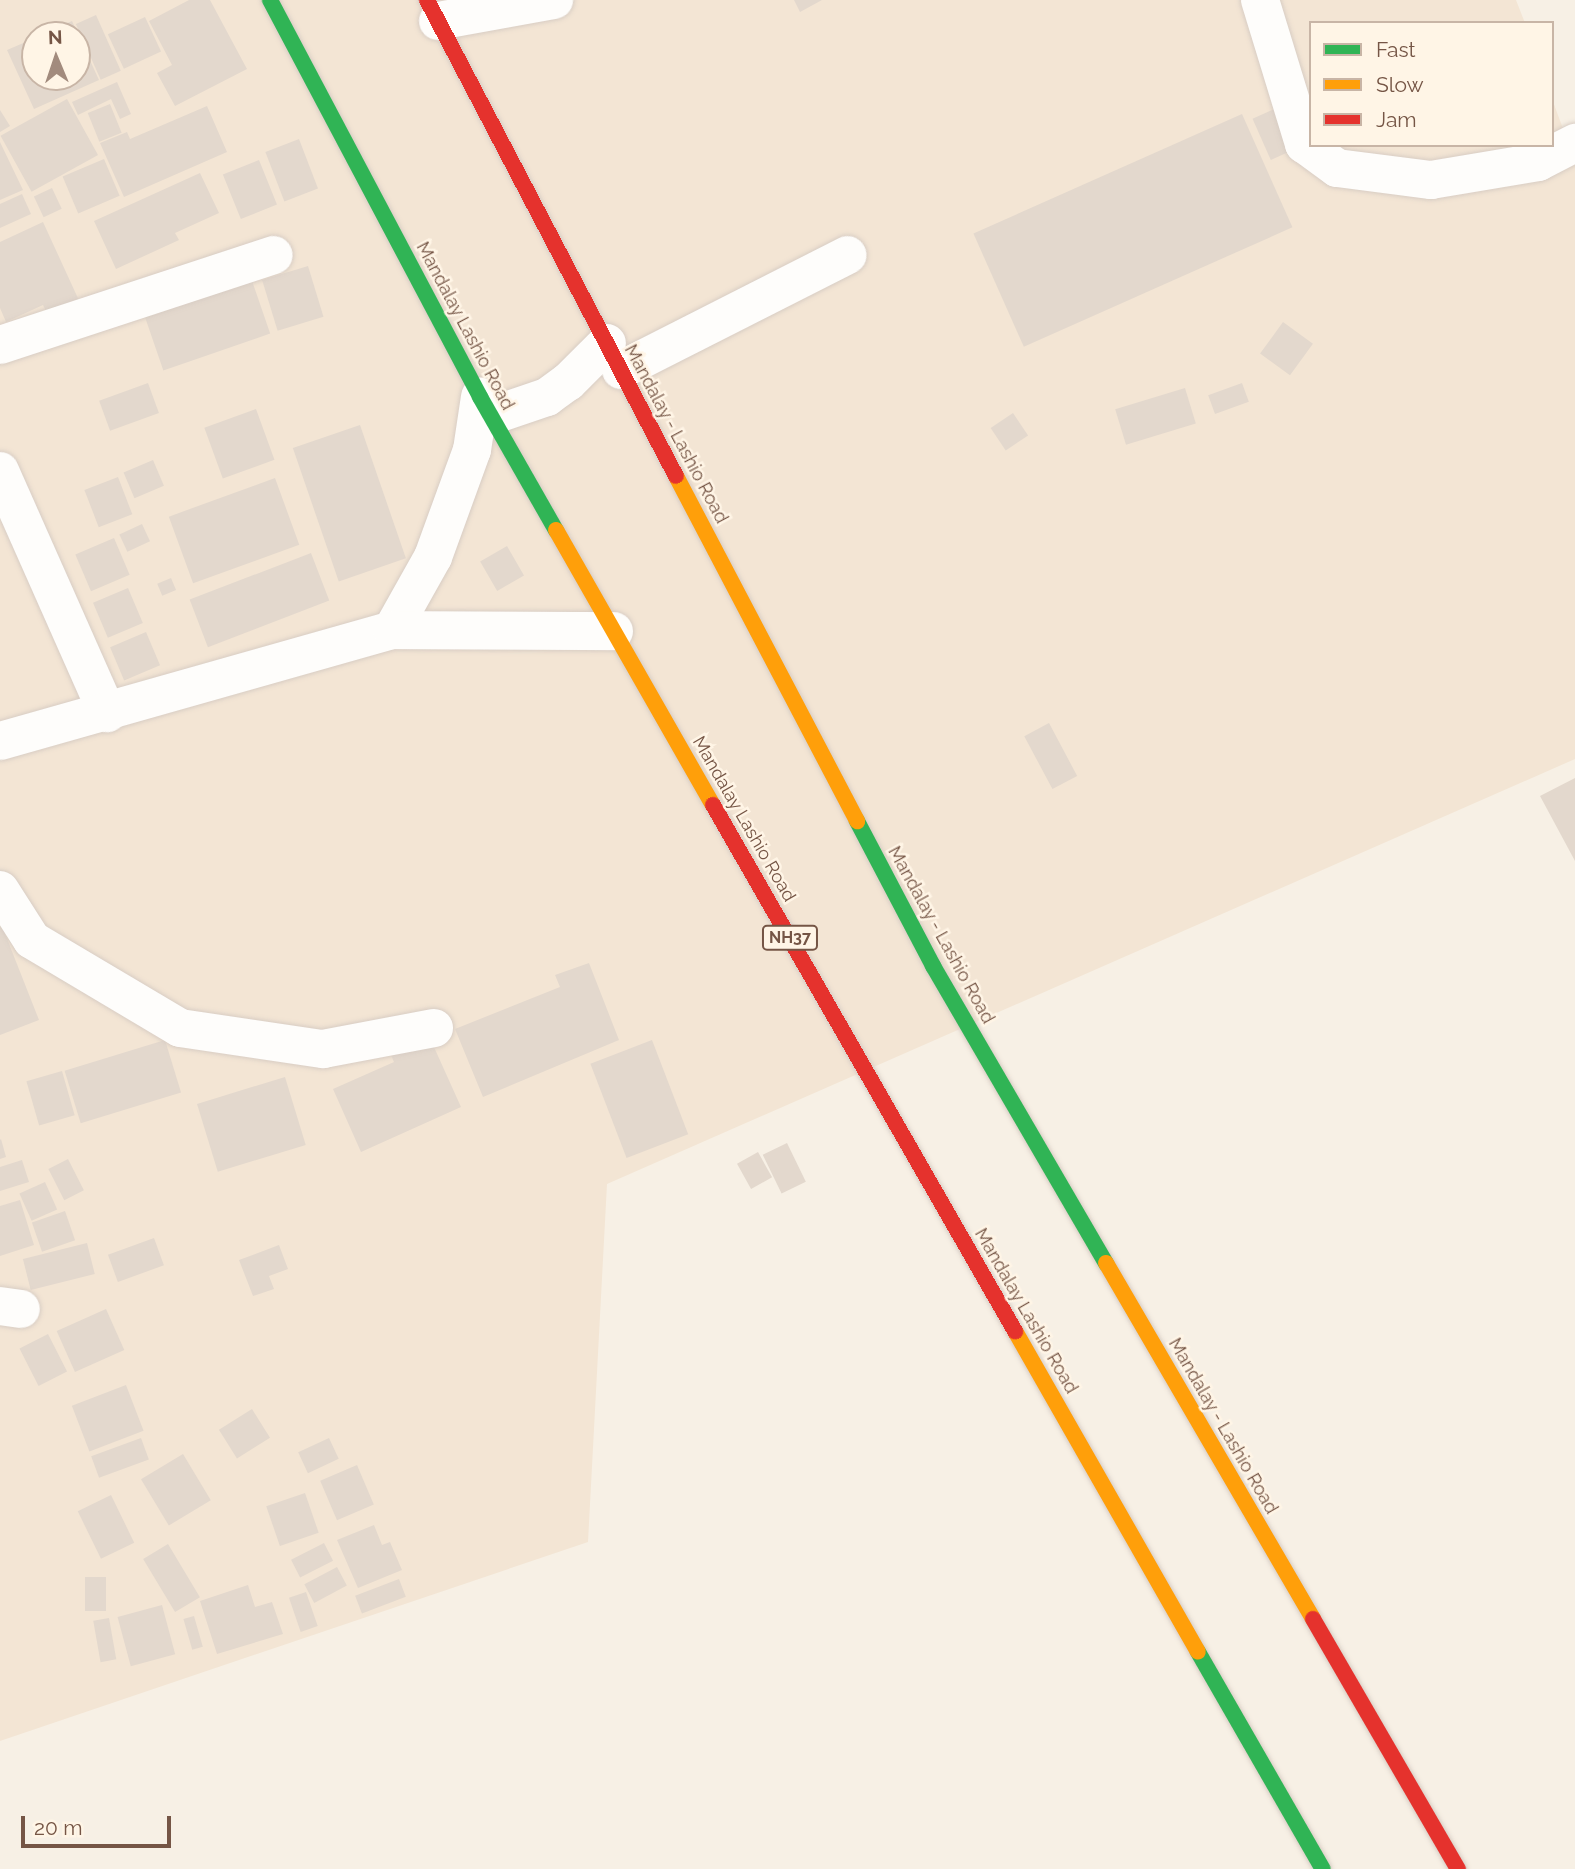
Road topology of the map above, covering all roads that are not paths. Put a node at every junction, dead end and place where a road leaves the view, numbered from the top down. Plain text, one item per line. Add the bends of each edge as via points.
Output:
1 (270, 0) edge
2 (554, 0) edge
3 (1260, 0) edge
4 (432, 10) edge
5 (1575, 144) edge
6 (274, 255) dead end
7 (848, 255) dead end
8 (0, 345) edge
9 (614, 356) junction
10 (485, 406) junction
11 (0, 471) edge
12 (392, 630) junction
13 (614, 631) junction
14 (107, 713) junction
15 (0, 741) edge
16 (0, 890) edge
17 (434, 1028) dead end
18 (1323, 1869) edge
19 (1458, 1869) edge

1 - 10 highway, Mandalay Lashio Road / NH37
2 - 4 street
3 - 5 street via 1304,144 1337,168 1431,180 1538,162
4 - 9 highway, Mandalay - Lashio Road
6 - 8 street
7 - 9 street
9 - 10 street via 547,397
9 - 19 highway, Mandalay - Lashio Road via 933,966
10 - 12 street via 433,557
10 - 13 highway, Mandalay Lashio Road / NH37
11 - 14 street
12 - 13 street
12 - 14 street
13 - 18 highway, Mandalay Lashio Road / NH37
14 - 15 street
16 - 17 street via 32,940 180,1028 323,1049

